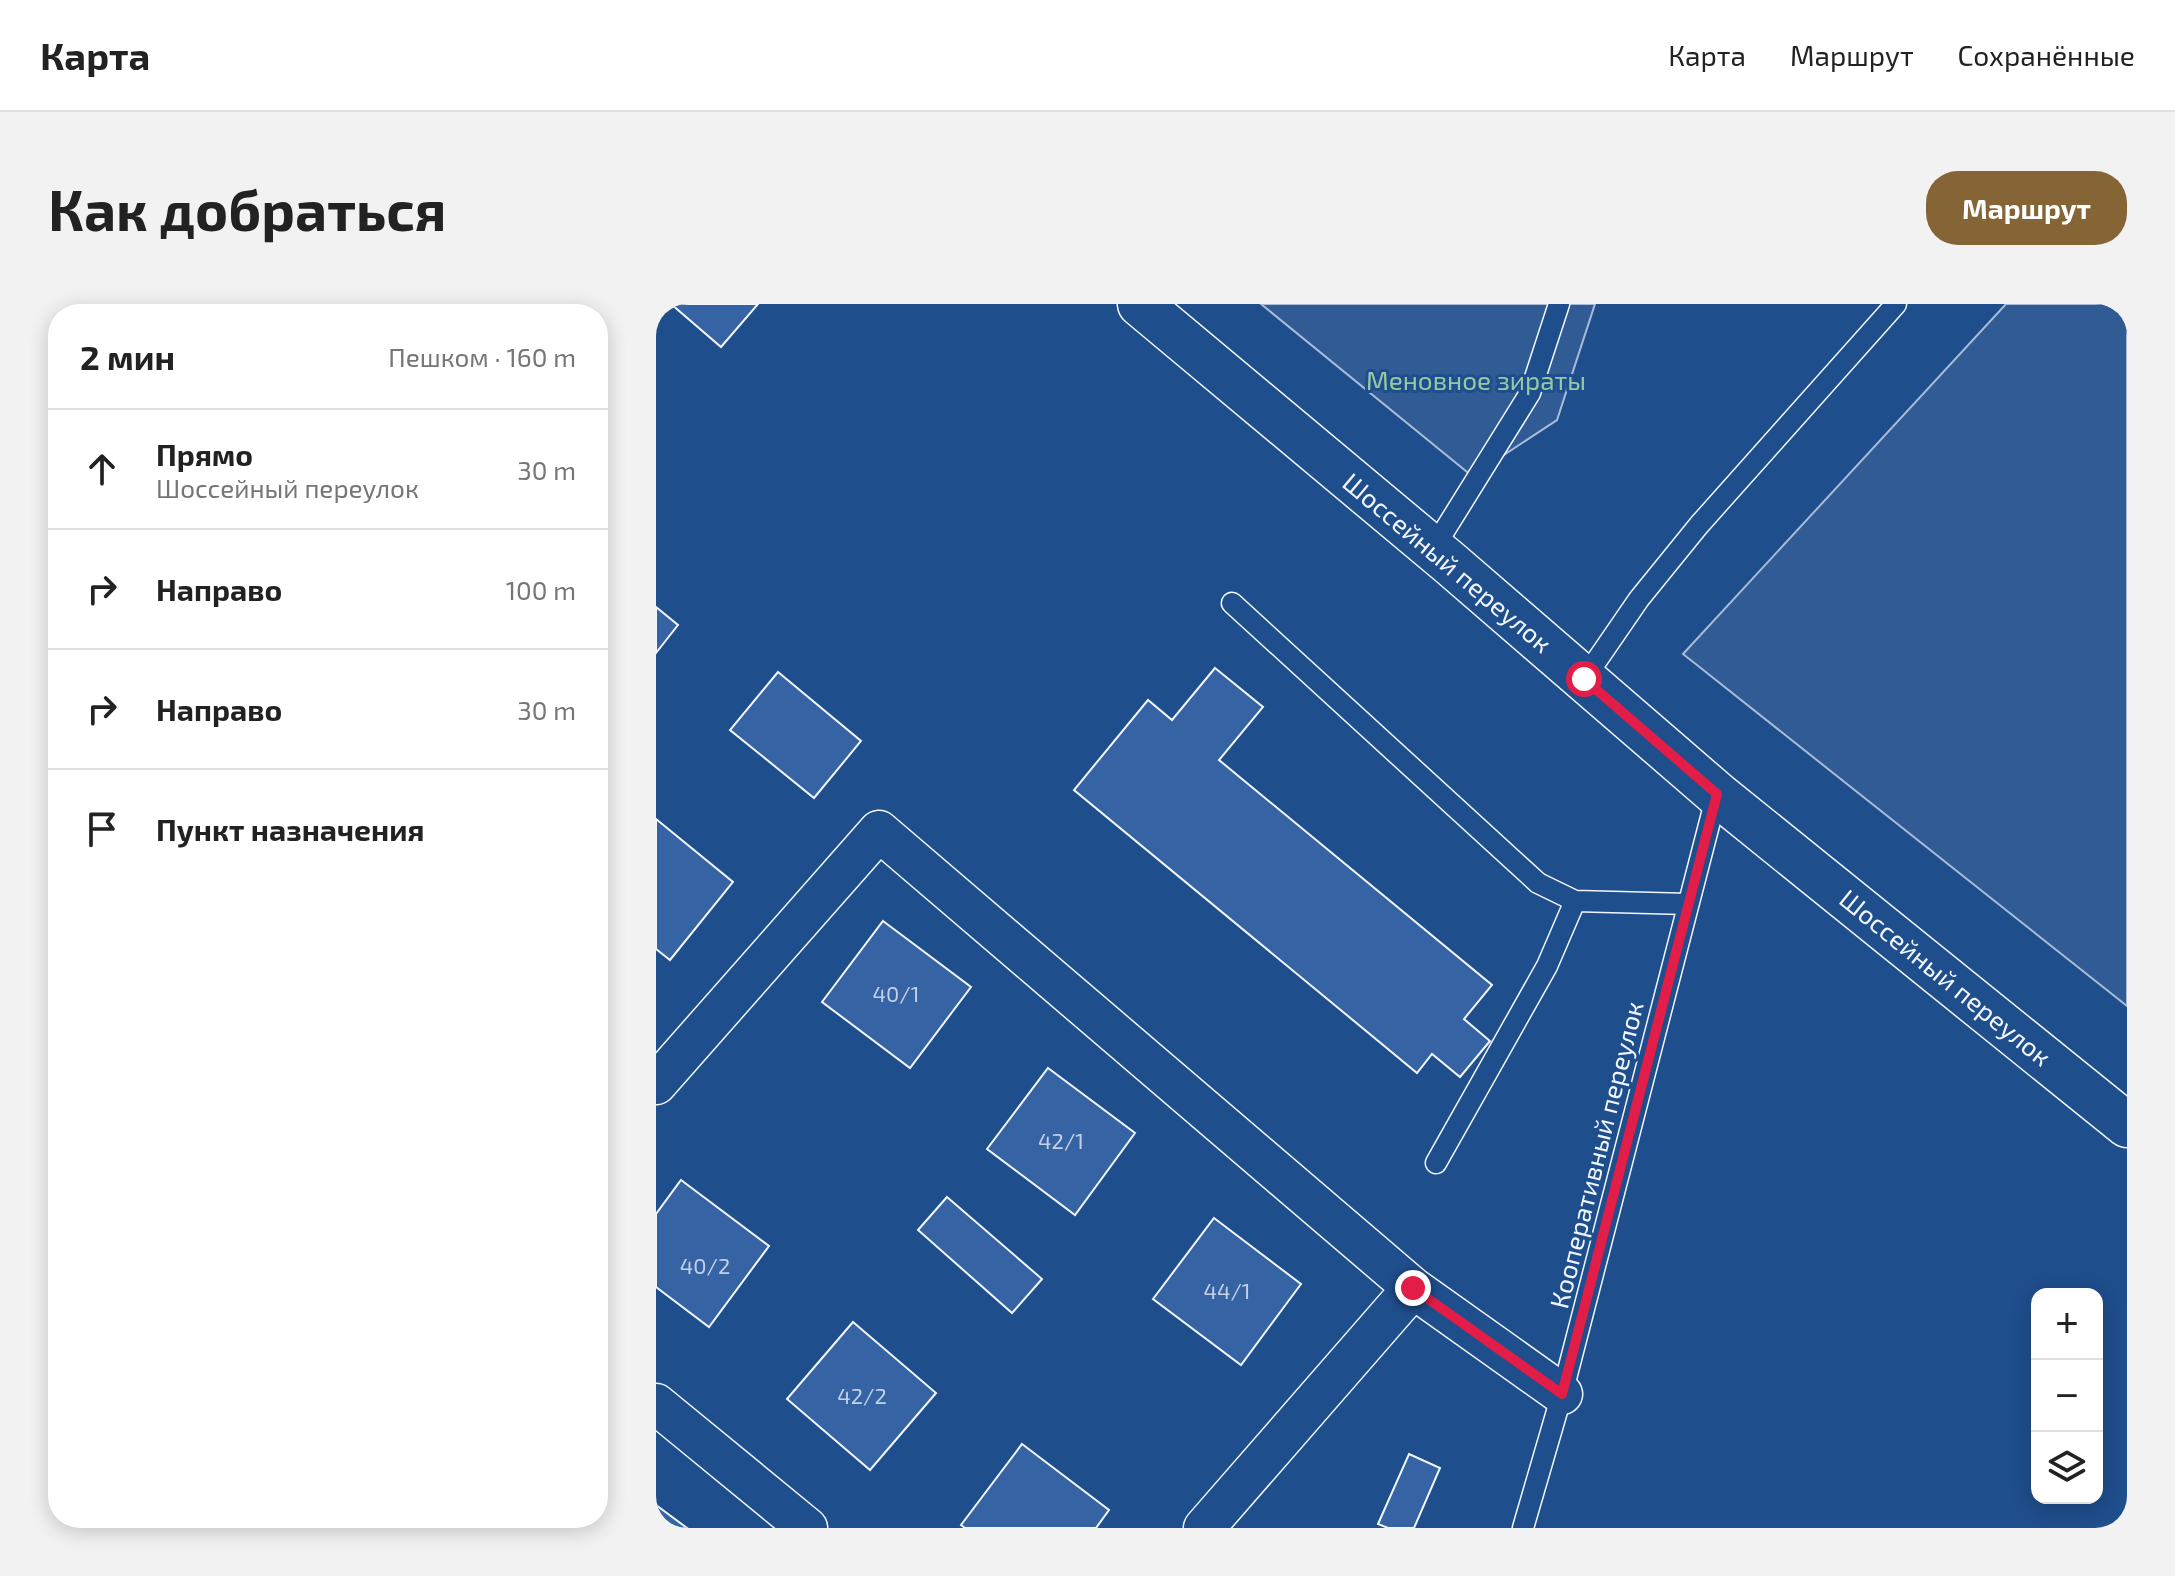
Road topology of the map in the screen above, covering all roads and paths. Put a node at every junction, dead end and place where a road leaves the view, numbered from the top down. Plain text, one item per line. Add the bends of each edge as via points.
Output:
1 (1140, 304) edge
2 (1559, 304) edge
3 (1896, 304) edge
4 (1433, 549) junction
5 (1232, 603) dead end
6 (1584, 679) junction
7 (1717, 794) junction
8 (1575, 901) junction
9 (1688, 904) junction
10 (656, 1084) edge
11 (2127, 1125) edge
12 (1436, 1163) dead end
13 (1413, 1288) junction
14 (1562, 1394) junction
15 (656, 1404) edge
16 (807, 1528) edge
17 (1204, 1528) edge
18 (1523, 1528) edge

1 - 4 main road, Шоссейный переулок
2 - 4 lane via 1530,393
3 - 6 lane via 1689,537
4 - 6 main road, Шоссейный переулок
5 - 8 lane via 1538,883
6 - 7 main road, Шоссейный переулок
7 - 9 lane, Кооперативный переулок
7 - 11 main road, Шоссейный переулок
8 - 9 lane
8 - 12 lane via 1547,966
9 - 14 lane, Кооперативный переулок
10 - 13 street via 879,831
13 - 14 street
13 - 17 street
14 - 18 lane, Кооперативный переулок
15 - 16 street

